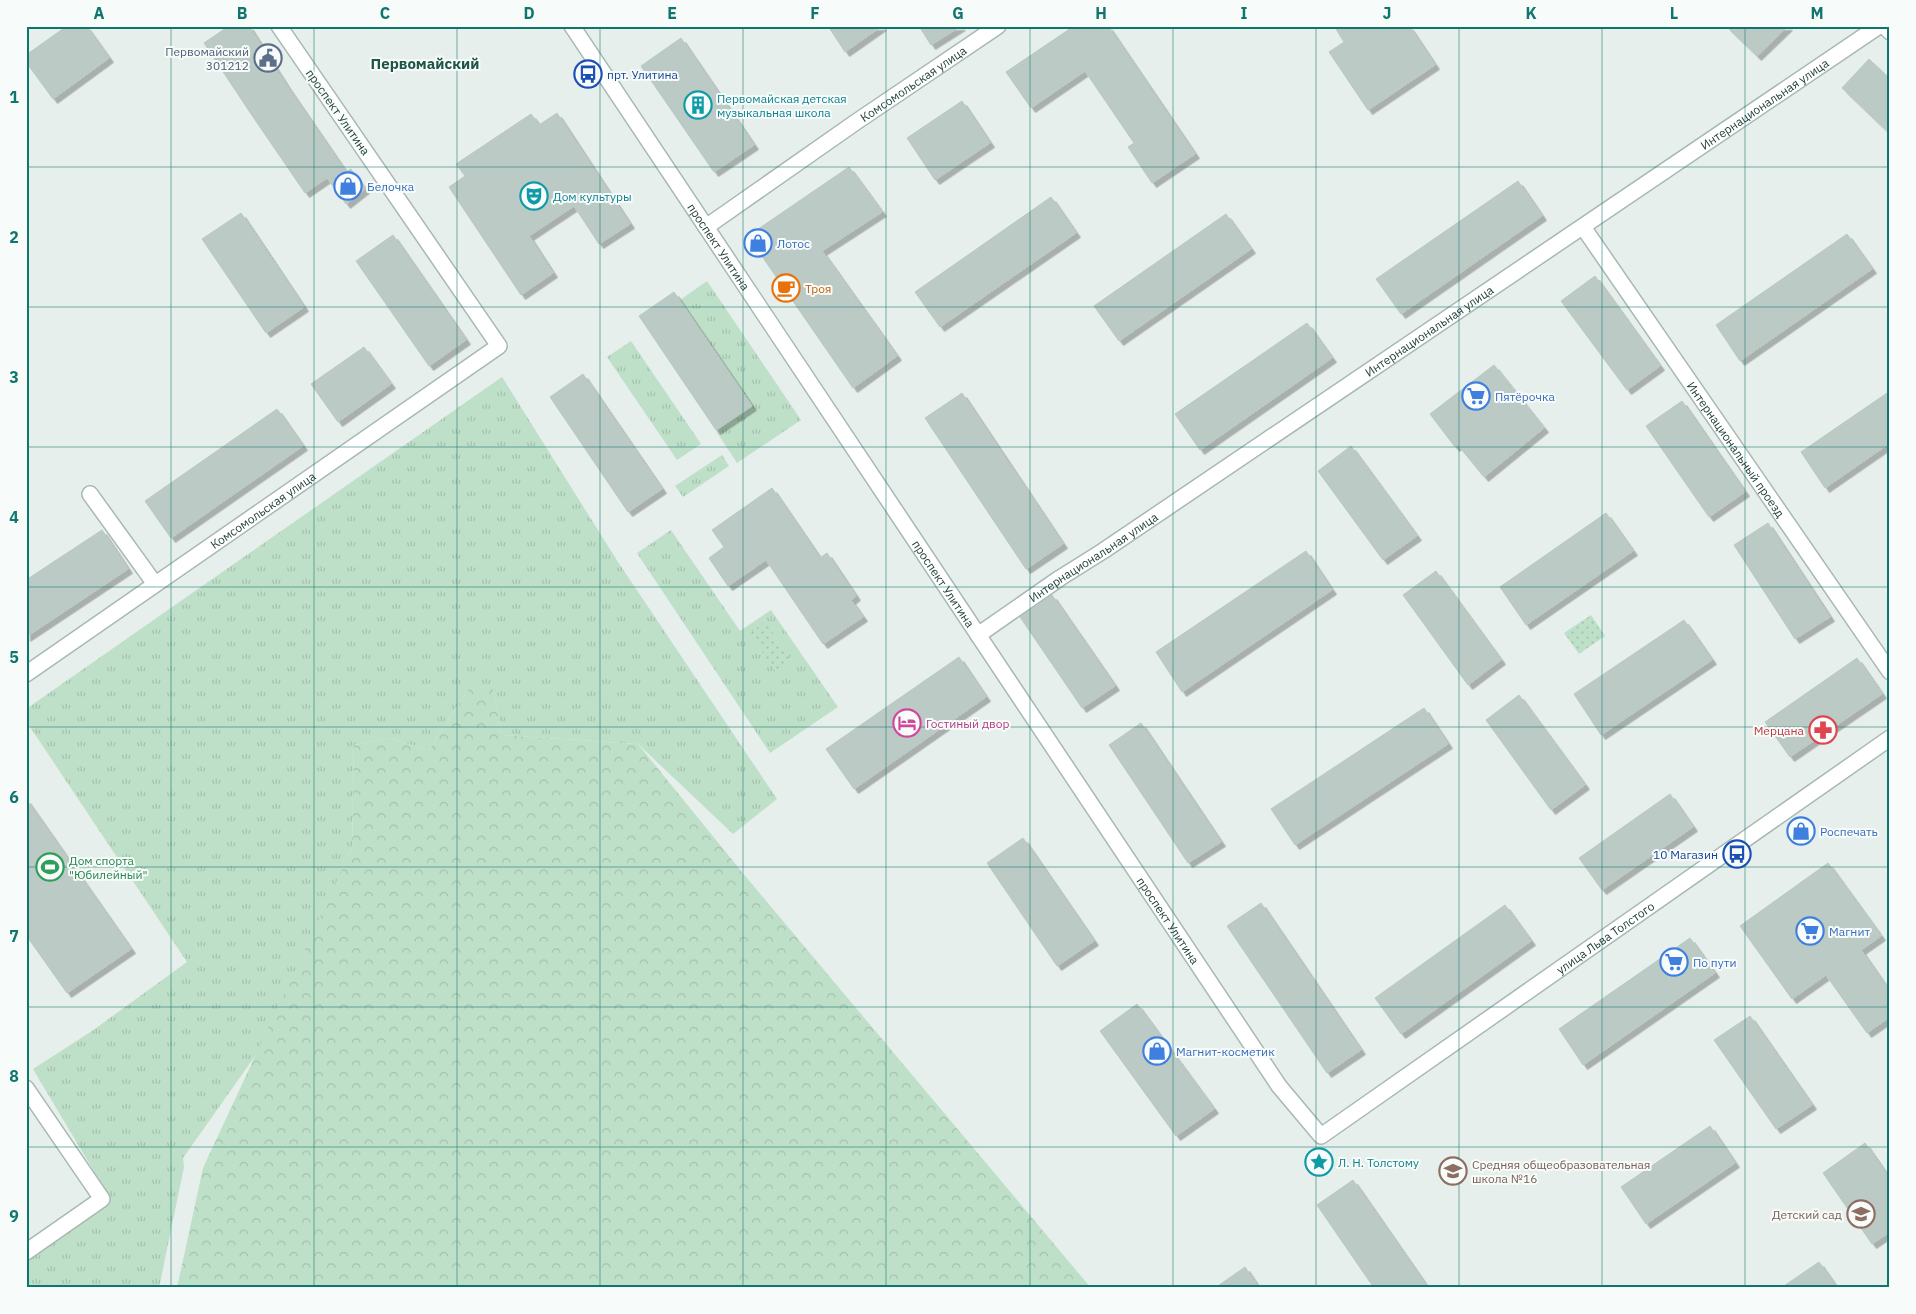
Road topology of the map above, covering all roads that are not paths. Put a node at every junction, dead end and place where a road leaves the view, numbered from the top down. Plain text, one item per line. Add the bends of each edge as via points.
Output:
1 (279, 26) edge
2 (572, 26) edge
3 (998, 26) edge
4 (1879, 26) edge
5 (1884, 26) edge
6 (1890, 32) edge
7 (706, 227) junction
8 (1582, 227) junction
9 (499, 346) joint
10 (90, 494) dead end
11 (155, 584) junction
12 (978, 635) junction
13 (1890, 672) edge
14 (26, 674) edge
15 (1890, 738) edge
16 (26, 1088) edge
17 (1321, 1136) joint
18 (26, 1252) edge

1 - 9 street, проспект Улитина
2 - 7 street, проспект Улитина
3 - 7 street, Комсомольская улица
4 - 8 street, Интернациональная улица
5 - 6 street
7 - 12 street, проспект Улитина
8 - 12 street, Интернациональная улица
8 - 13 street, Интернациональный проезд
9 - 11 street, Комсомольская улица
10 - 11 street
11 - 14 street, Комсомольская улица
12 - 17 street, проспект Улитина via 1279,1086
15 - 17 street, улица Льва Толстого
16 - 18 street via 102,1200

